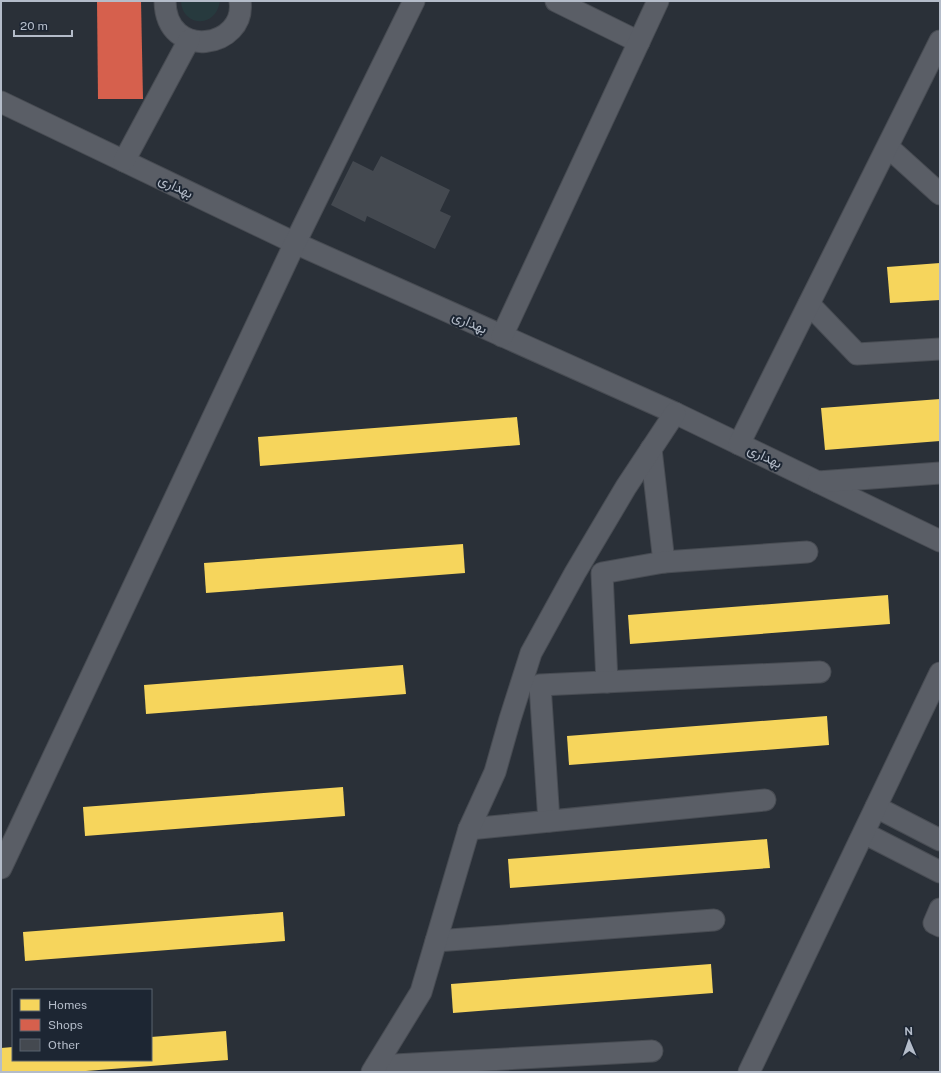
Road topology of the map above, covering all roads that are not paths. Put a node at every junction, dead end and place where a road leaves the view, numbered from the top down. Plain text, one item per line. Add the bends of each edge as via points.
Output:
1 (165, 1) edge
2 (240, 1) edge
3 (414, 1) edge
4 (556, 1) edge
5 (658, 1) edge
6 (189, 40) junction
7 (940, 41) edge
8 (638, 42) junction
9 (1, 102) edge
10 (888, 146) junction
11 (124, 161) junction
12 (940, 194) edge
13 (295, 243) junction
14 (809, 304) junction
15 (502, 336) junction
16 (940, 349) edge
17 (675, 413) junction
18 (740, 444) junction
19 (651, 449) junction
20 (940, 473) edge
21 (818, 482) junction
22 (940, 541) edge
23 (807, 552) dead end
24 (664, 562) junction
25 (820, 672) dead end
26 (940, 673) edge
27 (608, 682) junction
28 (765, 800) dead end
29 (876, 807) junction
30 (549, 821) junction
31 (469, 829) junction
32 (864, 833) junction
33 (940, 840) edge
34 (1, 868) edge
35 (940, 872) edge
36 (940, 909) edge
37 (714, 920) dead end
38 (940, 926) edge
39 (436, 941) junction
40 (652, 1051) dead end
41 (374, 1069) edge
42 (749, 1072) edge

1 - 6 street via 165,12 170,24 178,34
2 - 6 street via 238,17 224,36 201,43
3 - 13 street
4 - 8 street
5 - 8 street
6 - 11 street
7 - 10 street
8 - 15 street
9 - 11 street, بهداری
10 - 12 street
10 - 14 street
11 - 13 street, بهداری
13 - 15 street, بهداری
13 - 34 street
14 - 16 street via 857,354
14 - 18 street
15 - 17 street, بهداری
17 - 18 street, بهداری
17 - 19 street
18 - 21 street, بهداری
19 - 24 street
19 - 31 street via 575,573 531,653 495,772
20 - 21 street
21 - 22 street, بهداری
23 - 24 street
24 - 27 street via 602,573
25 - 27 street
26 - 29 street
27 - 30 street via 540,685
28 - 30 street
29 - 32 street
29 - 33 street
30 - 31 street
31 - 39 street
32 - 35 street
32 - 42 street
36 - 38 street via 934,924
37 - 39 street
39 - 41 street via 421,992
40 - 41 street

